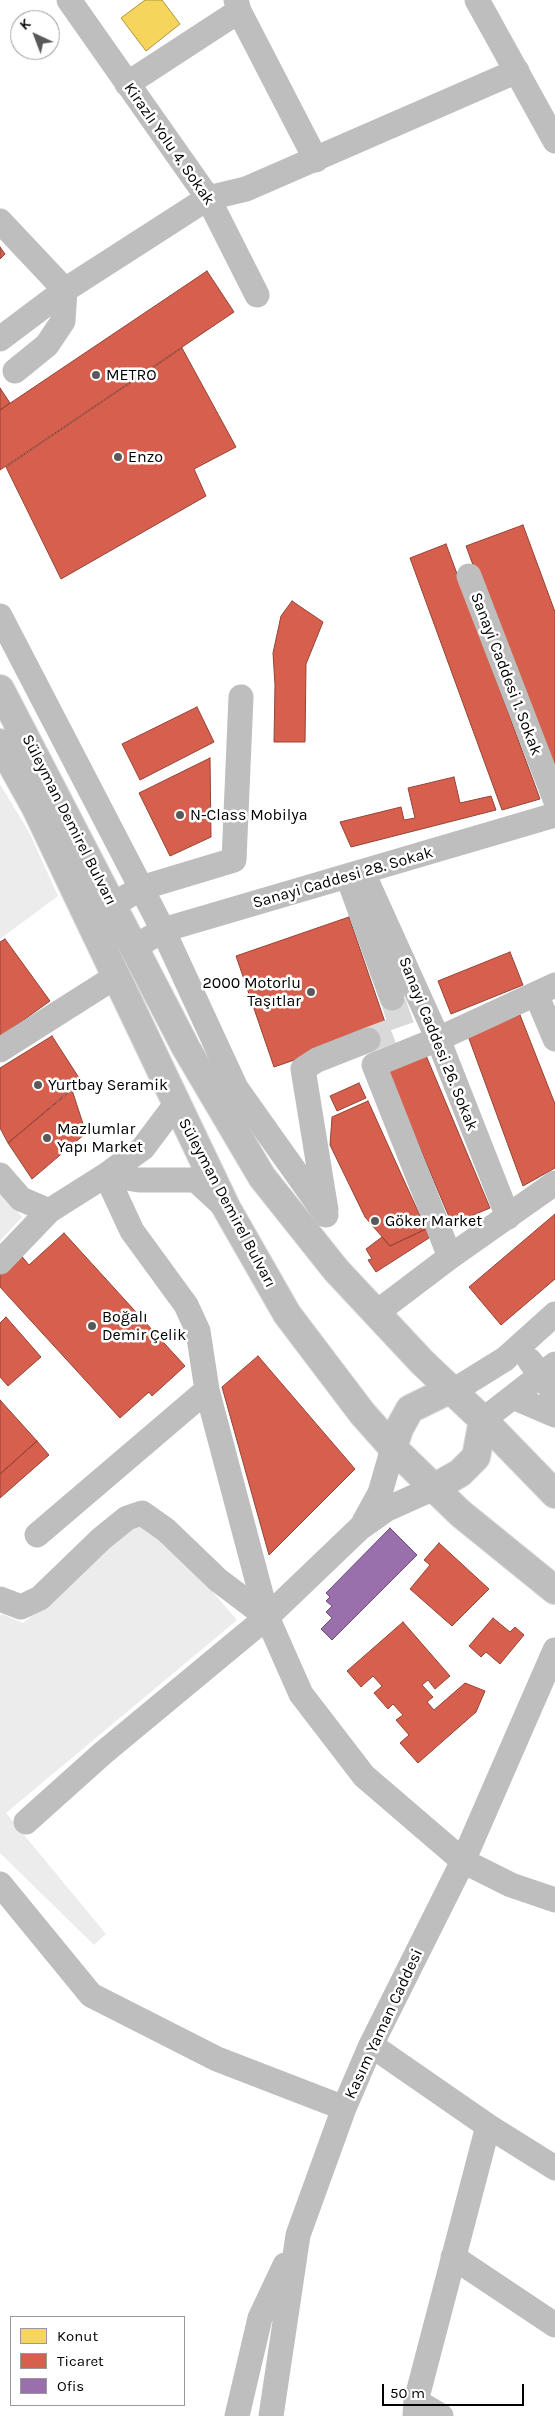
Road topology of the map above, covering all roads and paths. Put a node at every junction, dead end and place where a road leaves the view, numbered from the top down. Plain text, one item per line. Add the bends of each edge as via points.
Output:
1 (69, 0) edge
2 (477, 0) edge
3 (237, 6) edge
4 (517, 71) junction
5 (127, 84) junction
6 (555, 141) edge
7 (316, 160) junction
8 (208, 198) junction
9 (0, 221) edge
10 (65, 290) junction
11 (257, 295) dead end
12 (0, 339) edge
13 (15, 371) dead end
14 (469, 576) dead end
15 (0, 616) edge
16 (0, 680) edge
17 (0, 689) edge
18 (241, 697) dead end
19 (14, 714) junction
20 (0, 743) edge
21 (555, 799) edge
22 (555, 815) edge
23 (356, 875) junction
24 (141, 888) junction
25 (113, 905) junction
26 (163, 930) junction
27 (135, 947) junction
28 (115, 977) junction
29 (546, 990) edge
30 (392, 998) tunnel mouth
31 (438, 1039) junction
32 (555, 1039) edge
33 (368, 1040) tunnel mouth
34 (0, 1050) edge
35 (176, 1104) junction
36 (0, 1175) edge
37 (106, 1175) junction
38 (555, 1183) edge
39 (227, 1209) junction
40 (49, 1211) junction
41 (508, 1217) junction
42 (450, 1256) junction
43 (0, 1262) edge
44 (376, 1313) junction
45 (555, 1314) edge
46 (529, 1339) junction
47 (555, 1346) edge
48 (550, 1378) edge
49 (451, 1389) junction
50 (207, 1390) junction
51 (513, 1397) junction
52 (555, 1415) edge
53 (483, 1420) junction
54 (393, 1448) junction
55 (434, 1488) junction
56 (555, 1494) edge
57 (360, 1528) junction
58 (38, 1535) dead end
59 (555, 1590) edge
60 (0, 1599) edge
61 (267, 1617) junction
62 (555, 1650) edge
63 (26, 1822) dead end
64 (463, 1861) junction
65 (0, 1884) edge
66 (555, 1900) edge
67 (371, 2045) junction
68 (344, 2108) junction
69 (488, 2126) junction
70 (555, 2168) edge
71 (298, 2235) junction
72 (453, 2257) junction
73 (555, 2325) edge
74 (415, 2408) edge
75 (237, 2416) edge
76 (271, 2416) edge
77 (441, 2416) edge

1 - 5 street, Kirazlı Yolu 4. Sokak
2 - 4 street
3 - 5 street
3 - 7 street
4 - 6 street
4 - 7 street
5 - 8 street, Kirazlı Yolu 4. Sokak
7 - 8 street via 246,189
8 - 10 street
8 - 11 street, Kirazlı Yolu 4. Sokak
9 - 10 street
10 - 12 street
10 - 13 street via 62,321 47,345
14 - 21 street, Sanayi Caddesi 1. Sokak
15 - 24 street
16 - 19 highway
17 - 19 highway, Süleyman Demirel Bulvarı
18 - 24 street via 234,860
19 - 25 highway, Süleyman Demirel Bulvarı
20 - 28 highway, Süleyman Demirel Bulvarı via 36,808
22 - 23 street, Sanayi Caddesi 28. Sokak
23 - 26 street, Sanayi Caddesi 28. Sokak
23 - 30 street
23 - 31 street, Sanayi Caddesi 26. Sokak via 410,956
24 - 25 street
24 - 26 street
25 - 27 highway, Süleyman Demirel Bulvarı
26 - 27 street, Sanayi Caddesi 28. Sokak
26 - 33 street via 236,1088 326,1215 303,1069 316,1060
27 - 44 highway, Süleyman Demirel Bulvarı via 186,1048 262,1176 336,1270
28 - 34 street
28 - 35 highway, Süleyman Demirel Bulvarı
29 - 31 street
29 - 32 street
31 - 41 street, Sanayi Caddesi 26. Sokak
31 - 42 street via 374,1064
35 - 37 street via 143,1148
35 - 39 highway, Süleyman Demirel Bulvarı
36 - 40 street via 21,1198
37 - 39 street via 139,1180 196,1180
37 - 40 street
37 - 50 street via 132,1231 186,1305 198,1331
38 - 41 street
39 - 54 highway, Süleyman Demirel Bulvarı via 287,1314 362,1413
40 - 43 street
41 - 42 street
42 - 44 street
44 - 49 highway, Süleyman Demirel Bulvarı
45 - 46 street
46 - 47 street via 548,1339
46 - 48 street via 526,1357
46 - 49 street via 505,1359
48 - 51 street
49 - 53 highway, Süleyman Demirel Bulvarı
49 - 54 highway via 410,1409
50 - 58 street
50 - 61 street
51 - 52 street
51 - 53 street
53 - 55 highway via 476,1457 460,1473
53 - 56 highway, Süleyman Demirel Bulvarı
54 - 55 highway, Süleyman Demirel Bulvarı
54 - 57 street via 380,1493
55 - 57 street via 387,1509
55 - 59 highway, Süleyman Demirel Bulvarı via 460,1514
57 - 61 street
60 - 61 street via 21,1607 40,1598 101,1539 127,1518 142,1513 166,1530 218,1580
61 - 63 street via 103,1752
61 - 64 street via 301,1694 364,1776
62 - 64 street, Kasım Yaman Caddesi
64 - 66 street via 511,1886
64 - 67 street, Kasım Yaman Caddesi
65 - 68 street via 91,1995 217,2059
67 - 68 street, Kasım Yaman Caddesi
67 - 69 street
68 - 71 street, Kasım Yaman Caddesi
69 - 70 street
69 - 72 street
71 - 75 street via 260,2318
71 - 76 street, Kasım Yaman Caddesi
72 - 73 street
72 - 74 street
74 - 77 street

